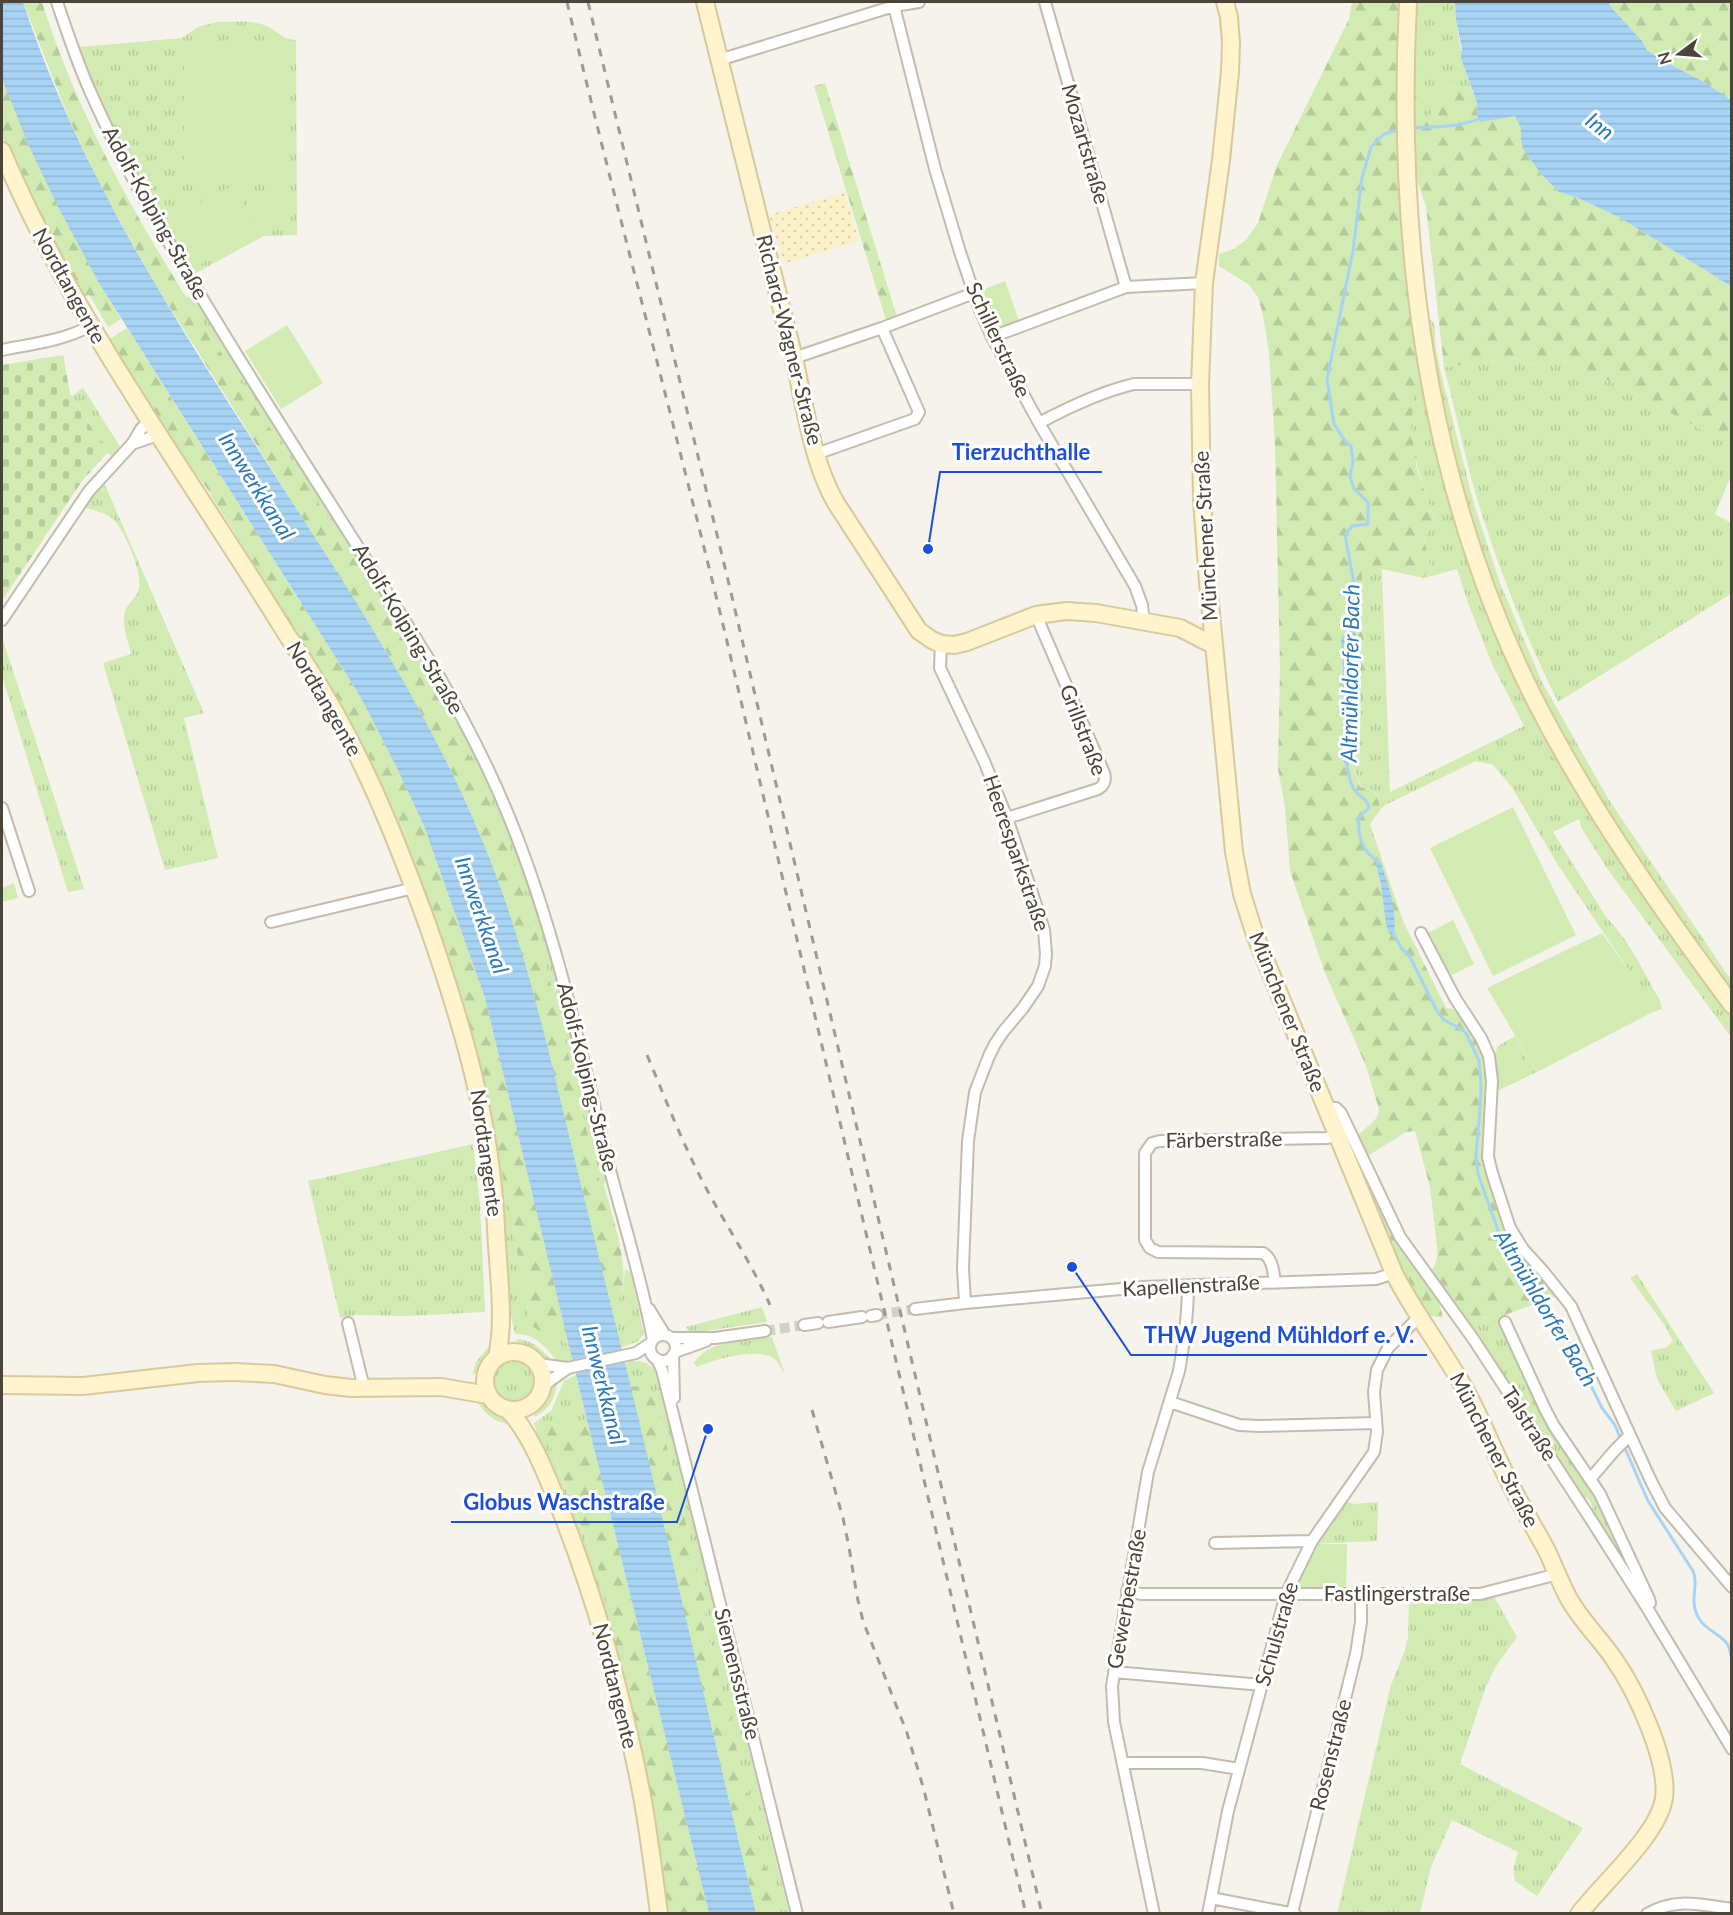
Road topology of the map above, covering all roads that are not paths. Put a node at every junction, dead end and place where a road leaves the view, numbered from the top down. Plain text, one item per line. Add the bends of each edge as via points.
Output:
1 (57, 2) edge
2 (705, 2) edge
3 (919, 2) edge
4 (1046, 2) edge
5 (1226, 2) edge
6 (1408, 2) edge
7 (894, 4) edge
8 (719, 60) junction
9 (2, 151) edge
10 (1204, 284) junction
11 (1126, 286) junction
12 (974, 293) junction
13 (90, 326) junction
14 (882, 328) junction
15 (992, 337) junction
16 (2, 350) edge
17 (794, 358) junction
18 (1200, 384) junction
19 (1039, 423) junction
20 (153, 428) junction
21 (132, 444) junction
22 (816, 454) junction
23 (1036, 615) junction
24 (2, 620) edge
25 (1210, 620) junction
26 (1144, 622) junction
27 (1180, 628) junction
28 (941, 644) junction
29 (1213, 645) junction
30 (2, 808) edge
31 (1007, 818) junction
32 (414, 888) junction
33 (29, 891) dead end
34 (271, 922) dead end
35 (1421, 933) dead end
36 (1731, 1005) edge
37 (1326, 1108) junction
38 (1337, 1136) junction
39 (1394, 1273) junction
40 (1275, 1282) junction
41 (1188, 1286) junction
42 (501, 1303) junction
43 (965, 1303) junction
44 (646, 1304) junction
45 (915, 1309) tunnel mouth
46 (870, 1316) tunnel mouth
47 (1419, 1317) junction
48 (1505, 1322) dead end
49 (348, 1323) dead end
50 (804, 1325) tunnel mouth
51 (765, 1331) tunnel mouth
52 (668, 1337) junction
53 (715, 1338) junction
54 (652, 1342) junction
55 (520, 1352) junction
56 (636, 1353) junction
57 (674, 1354) junction
58 (497, 1357) junction
59 (655, 1358) junction
60 (538, 1364) junction
61 (568, 1368) junction
62 (486, 1372) junction
63 (543, 1384) junction
64 (2, 1385) edge
65 (441, 1387) junction
66 (364, 1388) junction
67 (488, 1395) junction
68 (1170, 1402) junction
69 (532, 1405) junction
70 (508, 1410) junction
71 (1376, 1423) junction
72 (678, 1434) junction
73 (1629, 1436) junction
74 (542, 1466) junction
75 (1591, 1478) junction
76 (1312, 1541) junction
77 (1215, 1543) dead end
78 (1557, 1575) junction
79 (1731, 1587) edge
80 (1127, 1591) junction
81 (1286, 1594) junction
82 (1362, 1595) junction
83 (1646, 1606) junction
84 (1114, 1672) junction
85 (1262, 1685) junction
86 (1731, 1749) edge
87 (1123, 1763) junction
88 (1239, 1769) junction
89 (1211, 1898) junction
90 (1700, 1909) edge
91 (1731, 1909) edge
92 (1259, 1911) edge
93 (1293, 1913) edge
94 (659, 1914) edge
95 (797, 1914) edge
96 (1154, 1914) edge
97 (1208, 1914) edge
98 (1579, 1914) edge
99 (1647, 1914) edge

1 - 44 street, Adolf-Kolping-Straße via 90,92 143,198 436,671 495,784 561,972
2 - 8 street, Richard-Wagner-Straße
3 - 7 street
4 - 11 street, Mozartstraße
5 - 10 street, Münchener Straße via 1230,72
6 - 36 street via 1406,121 1417,305 1435,411 1476,558 1532,694 1586,793 1659,906
7 - 8 street
7 - 12 street, Schillerstraße via 931,155
8 - 17 street, Richard-Wagner-Straße
9 - 13 street, Nordtangente via 35,226
10 - 11 street
10 - 18 street, Münchener Straße
11 - 15 street
12 - 14 street
12 - 15 street, Schillerstraße
13 - 16 street via 50,341
13 - 20 street, Nordtangente
14 - 17 street
14 - 22 street via 918,416
15 - 19 street, Schillerstraße
17 - 22 street, Richard-Wagner-Straße
18 - 19 street via 1134,384 1077,404
18 - 25 street, Münchener Straße
19 - 26 street, Schillerstraße via 1135,586
20 - 21 street
20 - 21 street via 141,429
20 - 32 street, Nordtangente via 234,549 337,716 371,782
21 - 24 street via 89,491
22 - 28 street, Richard-Wagner-Straße via 830,494 910,619 925,636
23 - 26 street via 1080,611
23 - 28 street via 960,644
23 - 31 street, Grillstraße via 1105,780 1098,789
25 - 27 street
25 - 29 street, Münchener Straße
26 - 27 street
27 - 29 street
28 - 31 street, Heeresparkstraße via 940,668
29 - 37 street, Münchener Straße via 1234,852 1242,894
30 - 33 street
31 - 43 street, Heeresparkstraße via 1044,930 1045,966 1038,986 995,1044 975,1092 968,1141
32 - 34 street
32 - 42 street, Nordtangente via 451,994 482,1104 491,1159
35 - 73 street via 1489,1056 1492,1081 1488,1157 1510,1228 1571,1306
37 - 38 street, Münchener Straße
37 - 83 street, Talstraße via 1336,1108 1341,1113 1400,1237 1469,1333
38 - 39 street, Münchener Straße
38 - 40 street, Färberstraße via 1160,1141 1152,1143 1145,1153 1145,1240 1150,1248 1158,1252 1263,1253 1269,1257
39 - 40 street, Kapellenstraße via 1376,1279
39 - 47 street, Münchener Straße
40 - 41 street, Kapellenstraße
41 - 43 street, Kapellenstraße
41 - 68 street, Gewerbestraße via 1184,1340
42 - 55 street, Nordtangente
42 - 58 street, Nordtangente
43 - 45 street, Kapellenstraße
44 - 52 street, Adolf-Kolping-Straße
44 - 54 street, Adolf-Kolping-Straße
46 - 50 street
47 - 71 street, Schulstraße via 1388,1348 1377,1370
47 - 78 street, Münchener Straße via 1465,1389
48 - 75 street via 1554,1426
49 - 66 street
51 - 53 street
52 - 53 street
52 - 54 street via 658,1336
52 - 57 street via 675,1344
53 - 57 street
54 - 56 street
54 - 59 street via 650,1350
55 - 58 street
55 - 60 street
56 - 59 street
56 - 61 street
57 - 59 street via 664,1361
57 - 72 street, Siemensstraße
58 - 62 street, Nordtangente
59 - 72 street, Siemensstraße via 662,1370
60 - 61 street
60 - 63 street
61 - 63 street
62 - 65 street
62 - 67 street
63 - 69 street
64 - 66 street via 83,1386 234,1372
65 - 66 street
65 - 67 street
67 - 70 street, Nordtangente via 496,1405
68 - 71 street via 1239,1425
68 - 80 street, Gewerbestraße via 1148,1472
69 - 70 street
69 - 74 street, Nordtangente via 531,1422
70 - 74 street, Nordtangente
71 - 76 street, Schulstraße via 1374,1452
72 - 95 street, Siemensstraße
73 - 75 street
73 - 79 street via 1665,1508
74 - 94 street, Nordtangente via 587,1582 614,1672 642,1798
75 - 83 street via 1649,1599
76 - 77 street
76 - 81 street, Schulstraße
78 - 82 street, Fastlingerstraße via 1480,1594
78 - 98 street, Münchener Straße via 1580,1617 1629,1685 1657,1750 1664,1787 1663,1804 1649,1832
80 - 81 street, Fastlingerstraße
80 - 84 street, Gewerbestraße
81 - 82 street, Fastlingerstraße
81 - 85 street, Schulstraße
82 - 93 street, Rosenstraße via 1356,1654
83 - 86 street, Talstraße
84 - 85 street
84 - 87 street, Gewerbestraße via 1112,1708
85 - 88 street, Schulstraße
87 - 88 street via 1203,1763
87 - 96 street, Gewerbestraße
88 - 89 street, Schulstraße
89 - 92 street
89 - 97 street, Schulstraße
90 - 91 street
90 - 99 street via 1685,1902 1658,1907
92 - 93 street

